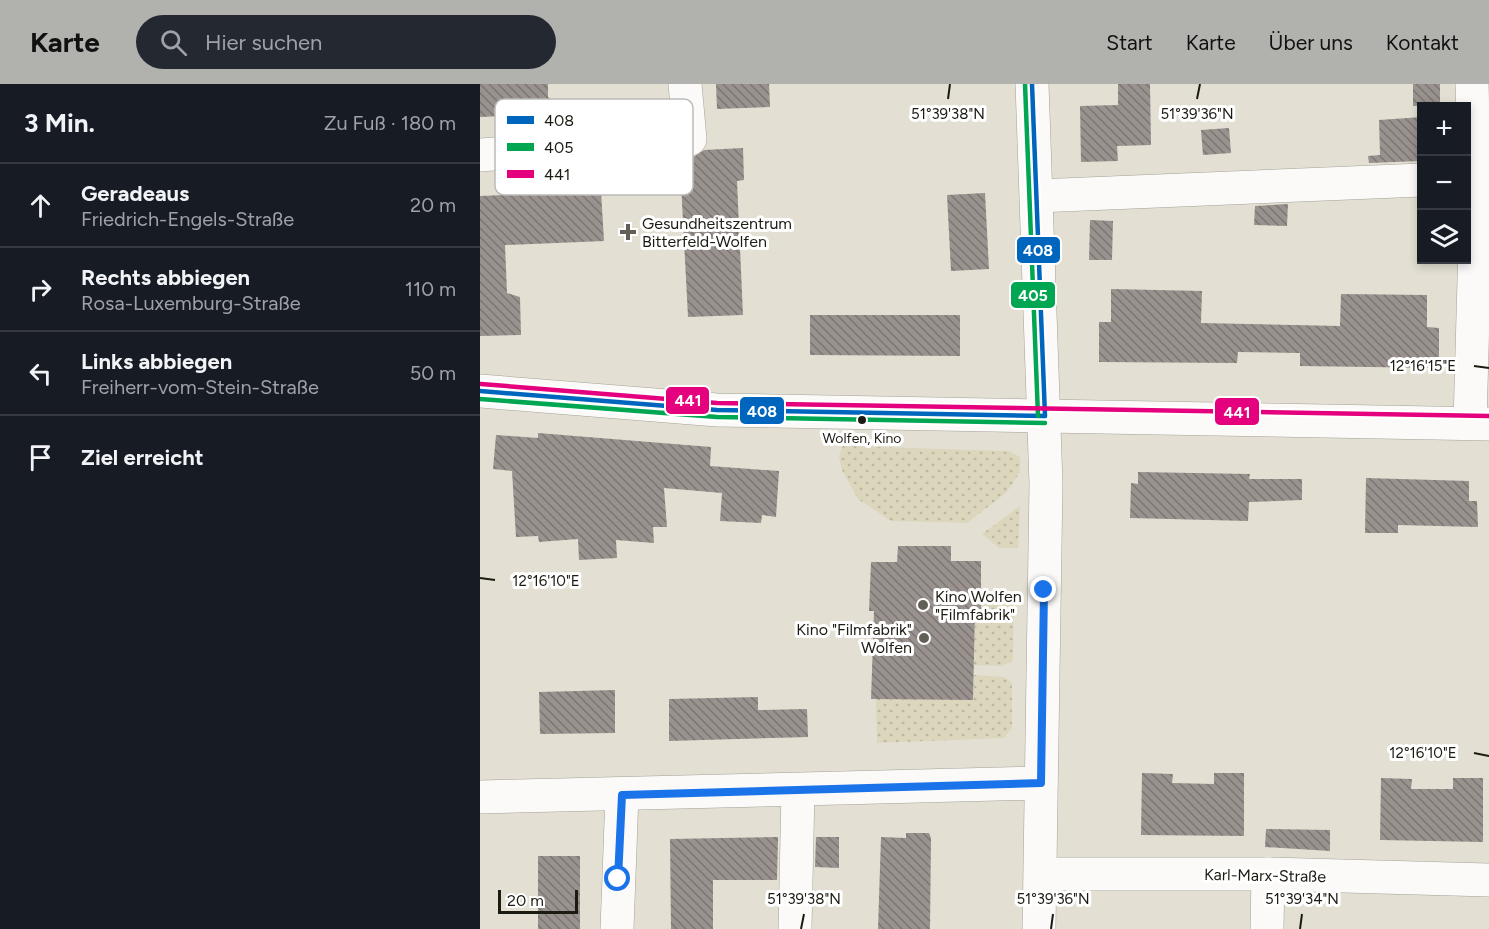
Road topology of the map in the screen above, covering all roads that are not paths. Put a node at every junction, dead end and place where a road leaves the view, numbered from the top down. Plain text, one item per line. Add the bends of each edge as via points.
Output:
1 (685, 84) edge
2 (1032, 84) edge
3 (1472, 84) edge
4 (686, 99) edge
5 (495, 154) edge
6 (480, 155) edge
7 (1472, 177) edge
8 (1417, 180) edge
9 (1037, 196) junction
10 (480, 391) edge
11 (1045, 416) junction
12 (1480, 423) edge
13 (1041, 783) junction
14 (798, 790) junction
15 (622, 795) junction
16 (480, 797) edge
17 (1041, 874) junction
18 (1268, 874) junction
19 (1489, 879) edge
20 (617, 929) edge
21 (795, 929) edge
22 (1039, 929) edge
23 (1268, 929) edge

1 - 4 street
2 - 9 street
3 - 7 street
5 - 6 street
7 - 12 street
8 - 9 street
9 - 11 street
10 - 11 street via 717,410
11 - 12 street
11 - 13 street
13 - 14 street
13 - 17 street
14 - 15 street
14 - 21 street
15 - 16 street
15 - 20 street
17 - 18 street, Karl-Marx-Straße
17 - 22 street
18 - 19 street, Karl-Marx-Straße
18 - 23 street

